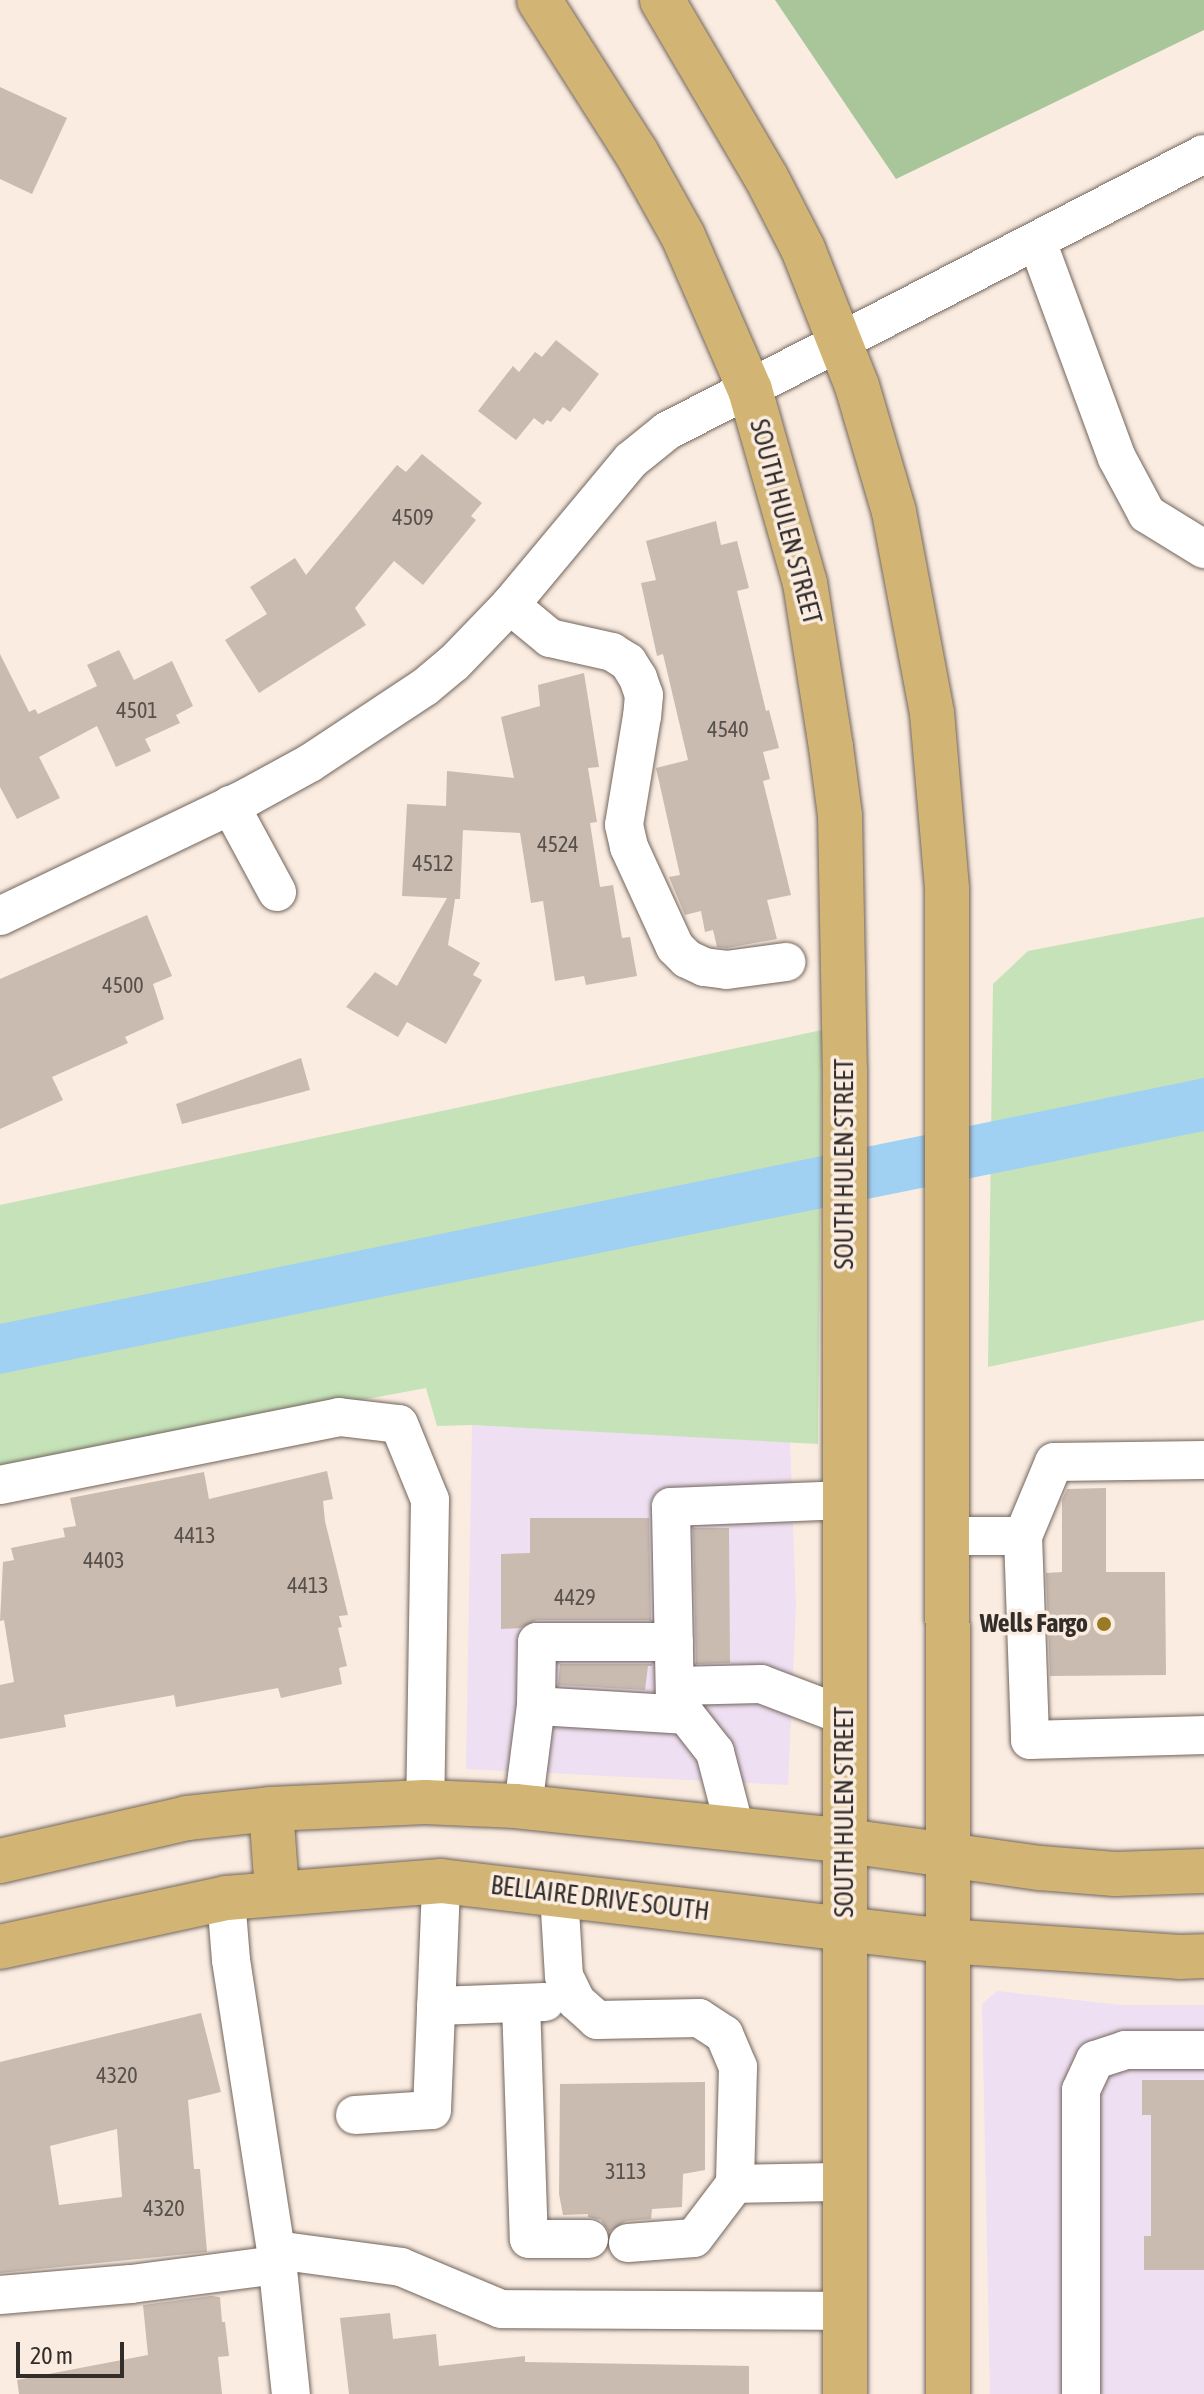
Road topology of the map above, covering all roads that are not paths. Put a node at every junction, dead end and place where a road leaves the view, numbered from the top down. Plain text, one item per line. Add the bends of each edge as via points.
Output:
1 (539, 0) edge
2 (662, 0) edge
3 (1204, 154) edge
4 (1037, 241) junction
5 (841, 343) junction
6 (750, 390) junction
7 (1204, 549) edge
8 (510, 605) junction
9 (230, 805) junction
10 (277, 892) dead end
11 (0, 916) edge
12 (786, 962) dead end
13 (1204, 1460) edge
14 (0, 1485) edge
15 (846, 1500) junction
16 (946, 1536) junction
17 (1023, 1536) junction
18 (674, 1642) junction
19 (680, 1700) junction
20 (536, 1706) junction
21 (845, 1716) junction
22 (1204, 1735) edge
23 (425, 1802) junction
24 (523, 1807) junction
25 (271, 1809) junction
26 (735, 1829) junction
27 (847, 1841) junction
28 (947, 1854) junction
29 (0, 1861) edge
30 (1204, 1871) edge
31 (441, 1881) junction
32 (277, 1891) junction
33 (559, 1893) junction
34 (226, 1898) junction
35 (846, 1928) junction
36 (946, 1941) junction
37 (0, 1947) edge
38 (1204, 1956) edge
39 (576, 2001) junction
40 (521, 2003) junction
41 (436, 2006) junction
42 (1204, 2050) edge
43 (355, 2115) dead end
44 (844, 2182) junction
45 (735, 2184) junction
46 (589, 2239) dead end
47 (628, 2243) dead end
48 (277, 2258) junction
49 (0, 2295) edge
50 (846, 2311) junction
51 (291, 2394) edge
52 (845, 2394) edge
53 (948, 2394) edge
54 (1081, 2394) edge

1 - 6 main road, SOUTH HULEN STREET via 683,236
2 - 5 main road via 766,177 803,249
3 - 4 street
4 - 5 street
4 - 7 street via 1117,458 1139,500 1147,514
5 - 6 street
5 - 16 main road via 894,512 932,713 946,874
6 - 8 street via 667,431 631,460
6 - 15 main road, SOUTH HULEN STREET via 805,583 840,815
8 - 9 street via 425,687 310,763
8 - 12 street via 550,638 612,652 628,662 638,678 644,695 624,825 675,947 704,967 727,970
9 - 10 street
9 - 11 street
13 - 17 street via 1054,1462
14 - 23 street via 339,1417 399,1424 430,1500
15 - 18 street via 671,1507
15 - 21 main road, SOUTH HULEN STREET
16 - 17 street
16 - 28 main road
17 - 22 street via 1030,1740
18 - 19 street
18 - 20 street via 537,1642
19 - 20 street
19 - 21 street via 761,1684
19 - 26 street via 715,1752
20 - 24 street
21 - 27 main road, SOUTH HULEN STREET
23 - 24 main road
23 - 25 main road
24 - 26 main road
25 - 29 main road via 187,1818
25 - 32 main road
26 - 27 main road
27 - 28 main road
27 - 35 main road, SOUTH HULEN STREET
28 - 30 main road via 1115,1874
28 - 36 main road
31 - 32 main road, BELLAIRE DRIVE SOUTH
31 - 33 main road, BELLAIRE DRIVE SOUTH
31 - 41 street
32 - 34 main road, BELLAIRE DRIVE SOUTH
33 - 35 main road, BELLAIRE DRIVE SOUTH
33 - 39 street via 564,1976
34 - 37 main road, BELLAIRE DRIVE SOUTH
34 - 48 street
35 - 36 main road, BELLAIRE DRIVE SOUTH
35 - 44 main road, SOUTH HULEN STREET
36 - 38 main road, BELLAIRE DRIVE SOUTH
36 - 53 main road
39 - 40 street
39 - 45 street via 597,2020 699,2018 724,2034 738,2067
40 - 41 street
40 - 46 street via 529,2239
41 - 43 street via 432,2110
42 - 54 street via 1125,2050 1095,2060 1081,2090
44 - 45 street
44 - 50 main road, SOUTH HULEN STREET
45 - 47 street via 694,2238
48 - 49 street via 131,2284
48 - 50 street via 401,2267 501,2309
48 - 51 street
50 - 52 main road, SOUTH HULEN STREET

